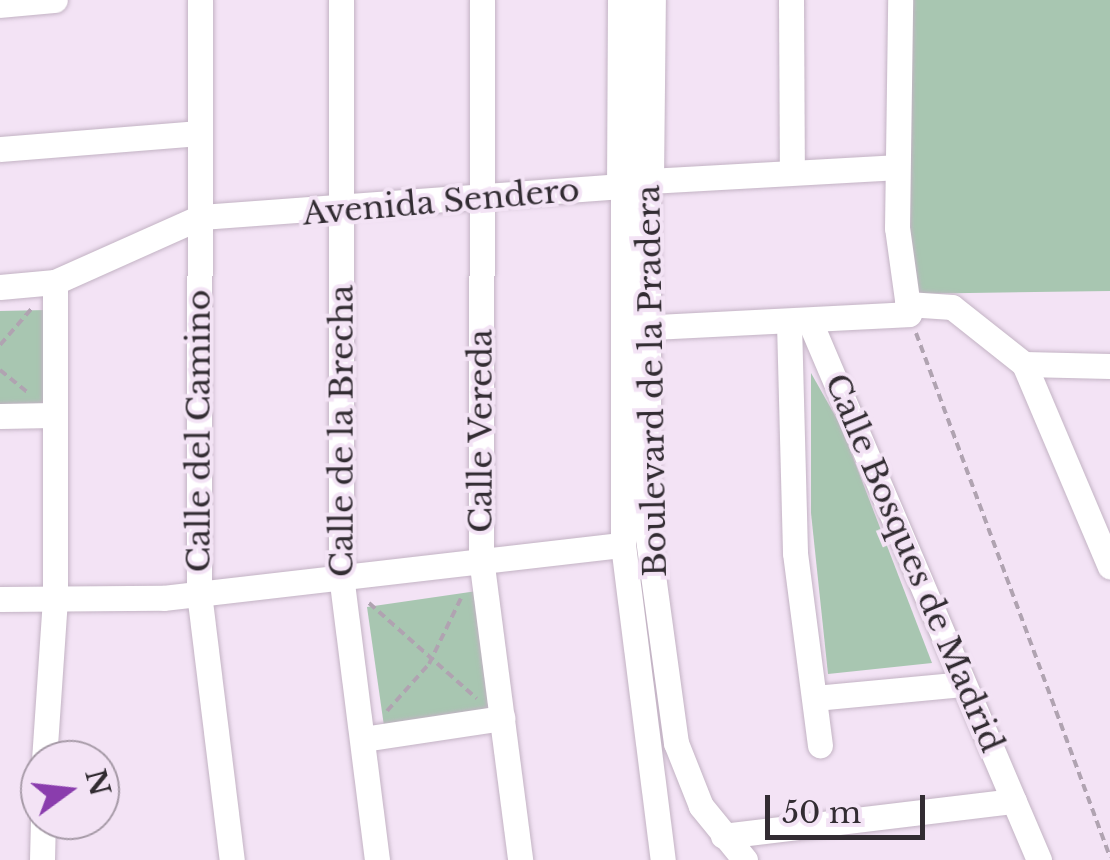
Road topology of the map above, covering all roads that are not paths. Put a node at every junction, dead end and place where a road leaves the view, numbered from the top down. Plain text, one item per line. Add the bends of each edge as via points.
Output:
1 (55, 0) edge
2 (200, 0) edge
3 (341, 0) edge
4 (482, 0) edge
5 (624, 0) edge
6 (650, 0) edge
7 (791, 0) edge
8 (900, 0) edge
9 (0, 5) edge
10 (199, 133) junction
11 (0, 149) edge
12 (896, 167) junction
13 (792, 172) junction
14 (636, 184) junction
15 (482, 202) junction
16 (341, 213) junction
17 (200, 217) junction
18 (55, 282) junction
19 (0, 287) edge
20 (908, 309) junction
21 (800, 322) junction
22 (638, 328) junction
23 (1024, 364) junction
24 (1110, 366) edge
25 (54, 415) junction
26 (0, 416) edge
27 (623, 545) junction
28 (481, 558) junction
29 (1110, 567) edge
30 (340, 575) junction
31 (198, 593) junction
32 (55, 599) junction
33 (0, 600) edge
34 (962, 684) junction
35 (814, 698) junction
36 (502, 718) junction
37 (364, 738) junction
38 (45, 740) edge
39 (820, 745) dead end
40 (1014, 801) junction
41 (723, 836) junction
42 (232, 860) edge
43 (377, 860) edge
44 (520, 860) edge
45 (663, 860) edge
46 (745, 860) edge
47 (1039, 860) edge

1 - 9 street
2 - 10 street, Calle del Camino
3 - 16 street, Calle de la Brecha
4 - 15 street, Calle Vereda
5 - 14 street, Boulevard de la Pradera
6 - 14 street, Boulevard de la Pradera
7 - 13 street
8 - 12 street
10 - 11 street
10 - 17 street, Calle del Camino
12 - 13 street, Avenida Sendero
12 - 20 street
13 - 14 street, Avenida Sendero
14 - 15 street, Avenida Sendero
14 - 22 street, Boulevard de la Pradera
15 - 16 street, Avenida Sendero
15 - 28 street, Calle Vereda
16 - 17 street, Avenida Sendero
16 - 30 street, Calle de la Brecha
17 - 18 street, Avenida Sendero
17 - 31 street, Calle del Camino
18 - 19 street, Avenida Sendero
18 - 25 street
20 - 21 street
20 - 23 street via 952,307
21 - 22 street
21 - 34 street, Calle Bosques de Madrid
21 - 35 street via 796,554
22 - 27 street, Boulevard de la Pradera
22 - 41 street, Boulevard de la Pradera via 648,538 676,743
23 - 24 street
23 - 29 street
25 - 26 street
25 - 32 street
27 - 28 street
27 - 45 street, Boulevard de la Pradera
28 - 30 street
28 - 36 street, Calle Vereda
30 - 31 street
30 - 37 street, Calle de la Brecha
31 - 32 street
31 - 42 street, Calle del Camino
32 - 33 street
32 - 38 street
34 - 35 street
34 - 40 street, Calle Bosques de Madrid
35 - 39 street
36 - 37 street
36 - 44 street, Calle Vereda
37 - 43 street, Calle de la Brecha
40 - 41 street
40 - 47 street, Calle Bosques de Madrid
41 - 46 street, Boulevard de la Pradera

